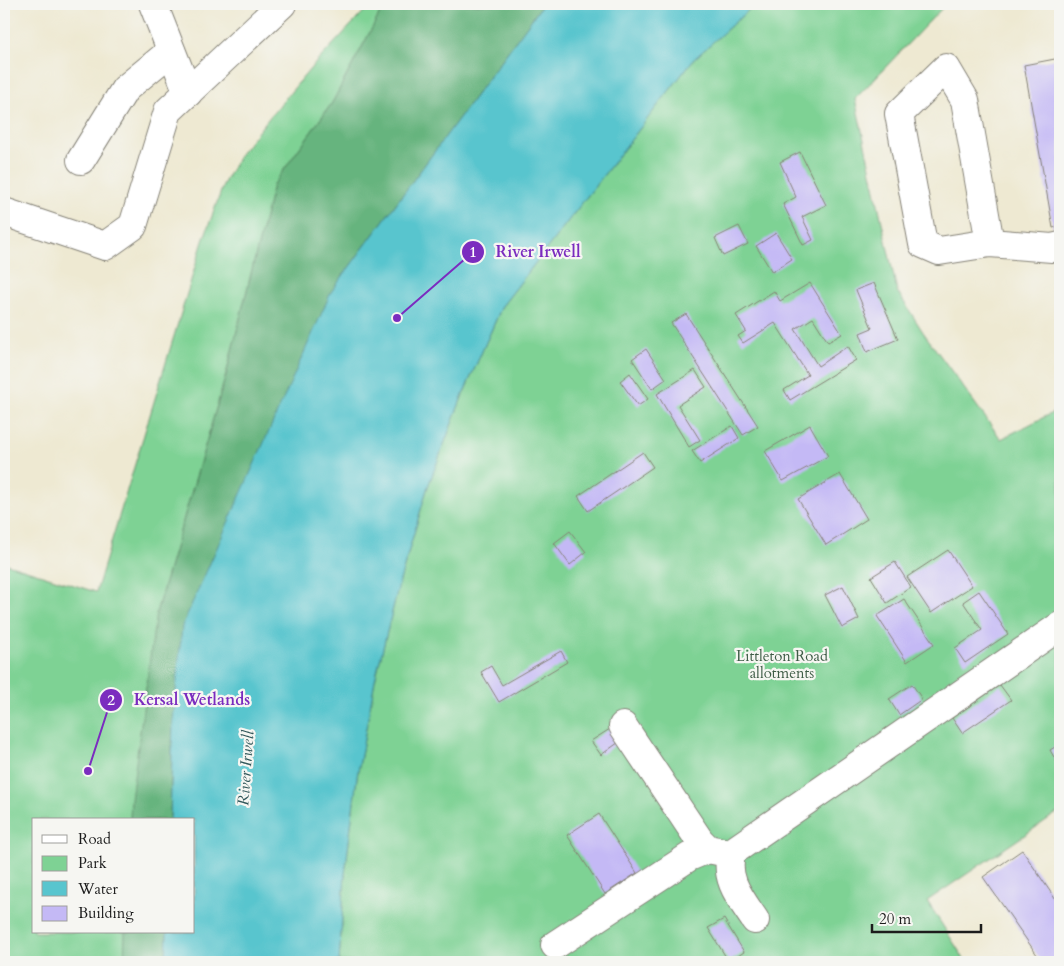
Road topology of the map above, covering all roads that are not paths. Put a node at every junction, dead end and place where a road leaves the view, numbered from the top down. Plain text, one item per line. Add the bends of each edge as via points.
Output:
1 (153, 4) edge
2 (282, 4) edge
3 (171, 51) junction
4 (188, 93) junction
5 (81, 160) dead end
6 (4, 212) edge
7 (990, 244) junction
8 (1060, 246) edge
9 (1060, 626) edge
10 (623, 726) dead end
11 (720, 850) junction
12 (755, 920) dead end
13 (555, 946) dead end

1 - 3 lane
2 - 4 lane
3 - 4 lane
3 - 5 lane via 125,89
4 - 6 lane via 168,111 133,226 105,246
7 - 7 lane via 938,251 923,244 899,114 946,68 965,100
7 - 8 lane
9 - 11 lane
10 - 11 lane via 700,841
11 - 12 lane via 728,862 730,877
11 - 13 lane via 689,857

